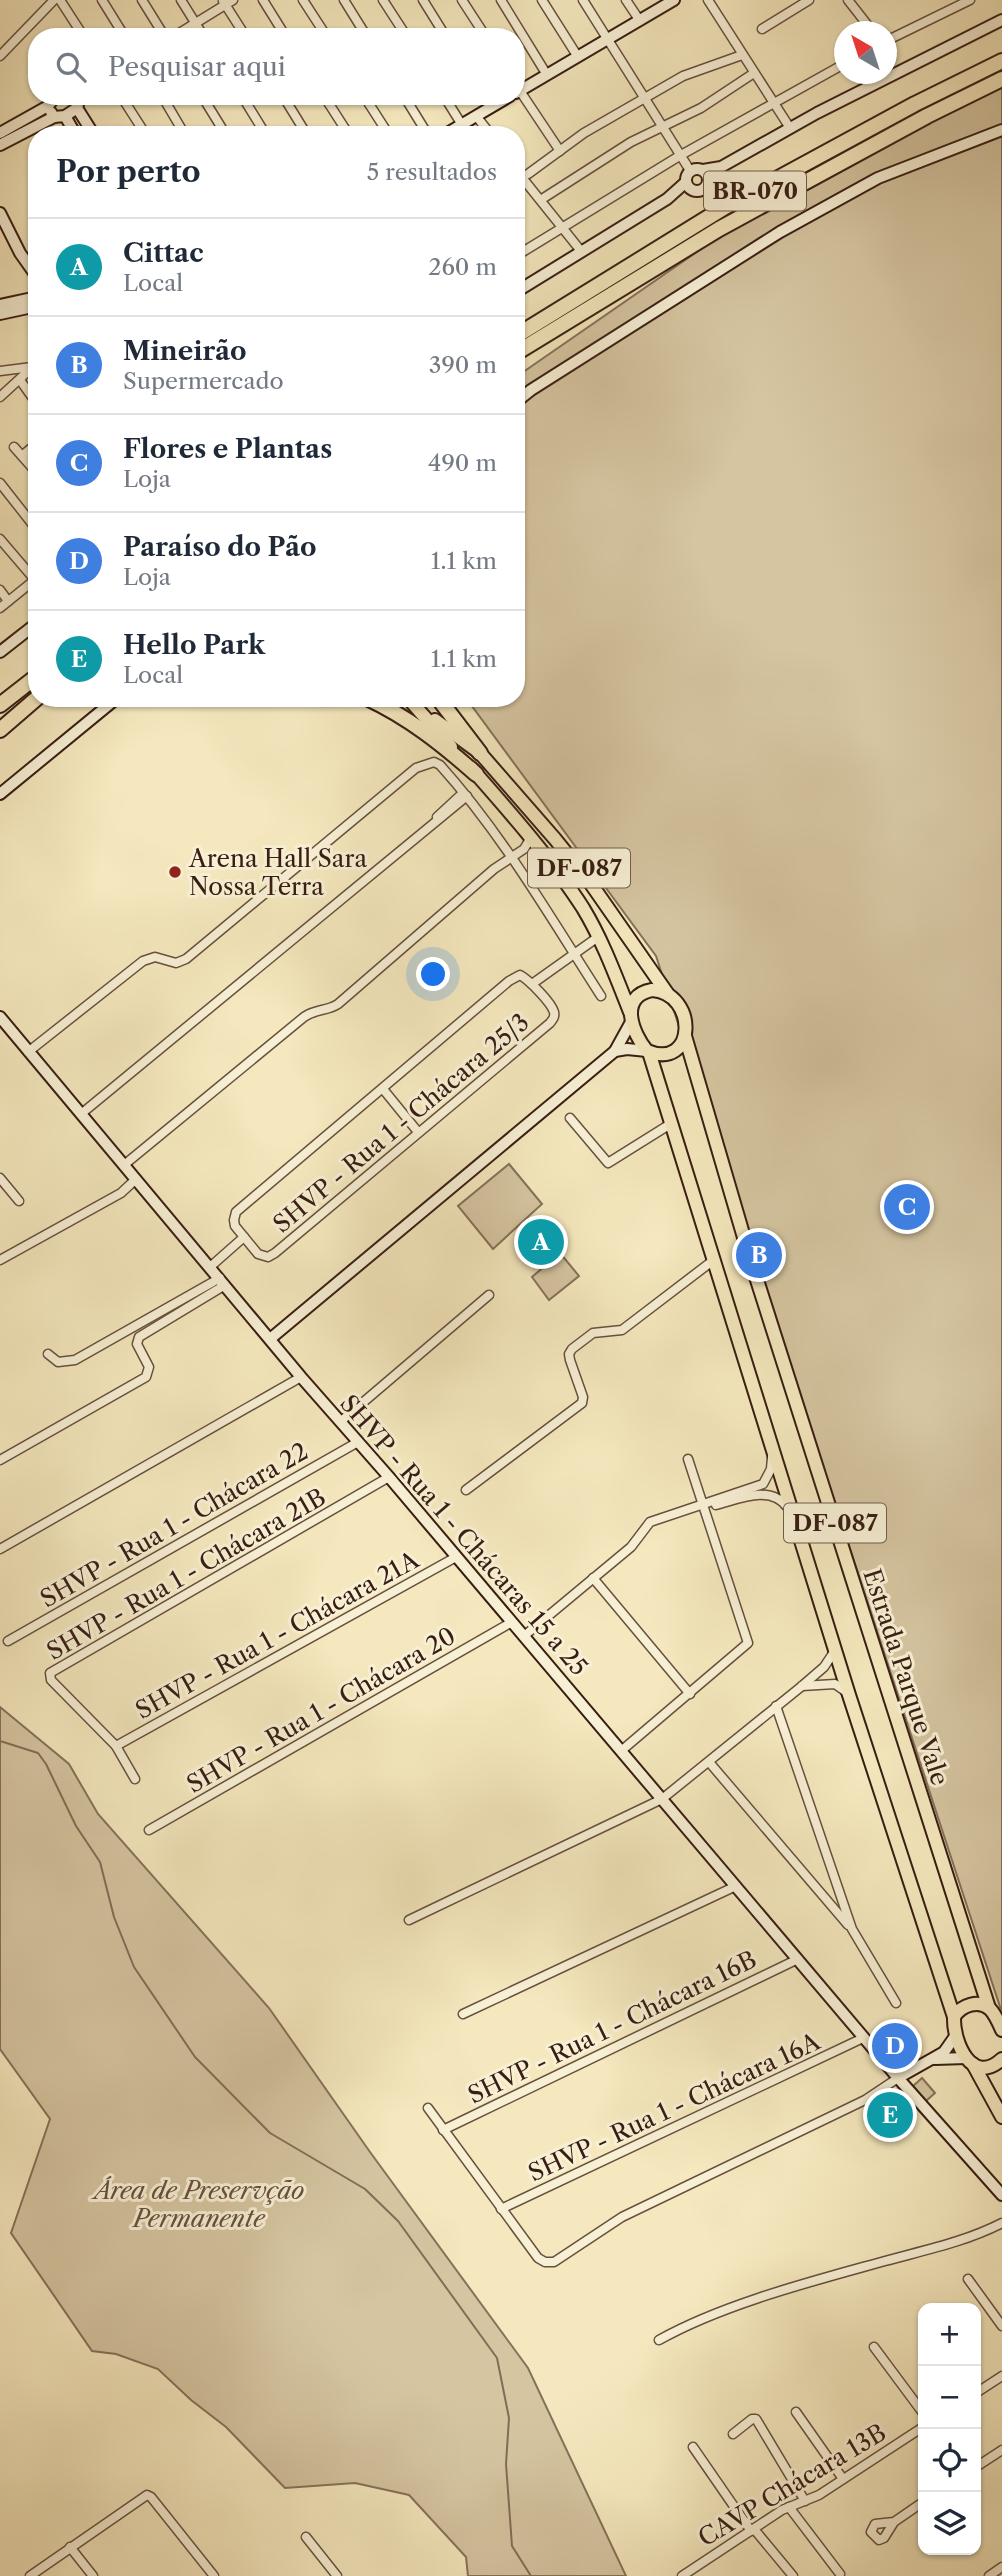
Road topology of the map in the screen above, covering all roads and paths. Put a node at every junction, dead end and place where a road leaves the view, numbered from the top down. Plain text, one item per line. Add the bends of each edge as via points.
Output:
1 (54, 0) edge
2 (60, 0) edge
3 (102, 0) edge
4 (142, 0) edge
5 (181, 0) edge
6 (263, 0) edge
7 (303, 0) edge
8 (344, 0) edge
9 (383, 0) edge
10 (423, 0) edge
11 (462, 0) edge
12 (501, 0) edge
13 (542, 0) edge
14 (583, 0) edge
15 (626, 0) edge
16 (708, 0) edge
17 (809, 0) edge
18 (848, 0) edge
19 (970, 0) edge
20 (671, 1) edge
21 (227, 2) edge
22 (1002, 20) edge
23 (640, 21) junction
24 (864, 21) edge
25 (195, 23) junction
26 (77, 28) edge
27 (119, 28) edge
28 (159, 28) edge
29 (187, 28) edge
30 (198, 28) edge
31 (241, 28) edge
32 (280, 28) edge
33 (321, 28) edge
34 (361, 28) edge
35 (401, 28) edge
36 (440, 28) edge
37 (480, 28) edge
38 (518, 28) edge
39 (762, 29) dead end
40 (897, 36) edge
41 (525, 39) edge
42 (608, 40) junction
43 (742, 55) junction
44 (0, 56) edge
45 (578, 57) junction
46 (1002, 61) edge
47 (834, 70) edge
48 (754, 73) junction
49 (547, 75) junction
50 (1002, 79) edge
51 (525, 86) edge
52 (646, 97) junction
53 (525, 103) edge
54 (774, 104) junction
55 (78, 105) edge
56 (127, 105) edge
57 (167, 105) edge
58 (208, 105) edge
59 (248, 105) edge
60 (289, 105) edge
61 (330, 105) edge
62 (370, 105) edge
63 (410, 105) edge
64 (450, 105) edge
65 (489, 105) edge
66 (495, 105) edge
67 (48, 106) joint
68 (77, 108) junction
69 (491, 108) junction
70 (60, 117) junction
71 (477, 117) junction
72 (462, 125) joint
73 (663, 125) junction
74 (41, 126) edge
75 (68, 126) edge
76 (88, 126) edge
77 (140, 126) edge
78 (180, 126) edge
79 (220, 126) edge
80 (260, 126) edge
81 (301, 126) edge
82 (343, 126) edge
83 (383, 126) edge
84 (422, 126) edge
85 (484, 126) edge
86 (790, 128) junction
87 (1002, 130) edge
88 (28, 132) edge
89 (0, 133) edge
90 (0, 145) edge
91 (560, 150) junction
92 (681, 155) junction
93 (525, 174) edge
94 (697, 176) junction
95 (525, 182) edge
96 (694, 191) junction
97 (542, 199) junction
98 (667, 199) junction
99 (0, 213) edge
100 (564, 228) junction
101 (525, 251) edge
102 (581, 251) junction
103 (28, 264) edge
104 (525, 286) edge
105 (28, 299) edge
106 (0, 305) edge
107 (28, 308) edge
108 (0, 314) edge
109 (525, 330) edge
110 (525, 348) edge
111 (28, 366) edge
112 (0, 371) edge
113 (28, 372) edge
114 (20, 380) junction
115 (28, 391) edge
116 (525, 395) edge
117 (0, 397) edge
118 (14, 447) dead end
119 (28, 451) edge
120 (22, 456) junction
121 (28, 463) edge
122 (0, 483) edge
123 (28, 519) edge
124 (0, 539) edge
125 (28, 570) edge
126 (28, 585) edge
127 (0, 590) edge
128 (8, 601) junction
129 (0, 608) edge
130 (28, 630) edge
131 (0, 652) edge
132 (28, 684) edge
133 (0, 705) edge
134 (28, 706) edge
135 (106, 707) edge
136 (384, 707) edge
137 (416, 707) edge
138 (419, 707) edge
139 (445, 707) edge
140 (0, 730) edge
141 (480, 753) junction
142 (476, 774) junction
143 (0, 794) edge
144 (466, 794) junction
145 (530, 845) junction
146 (512, 857) junction
147 (598, 937) junction
148 (574, 954) junction
149 (532, 984) junction
150 (667, 993) junction
151 (601, 996) dead end
152 (0, 1017) edge
153 (630, 1017) junction
154 (685, 1036) junction
155 (615, 1051) junction
156 (648, 1051) junction
157 (28, 1052) junction
158 (383, 1089) junction
159 (81, 1114) junction
160 (570, 1118) dead end
161 (672, 1123) junction
162 (418, 1132) junction
163 (124, 1165) junction
164 (0, 1178) edge
165 (135, 1179) junction
166 (19, 1201) dead end
167 (244, 1237) junction
168 (715, 1259) junction
169 (0, 1260) edge
170 (210, 1267) junction
171 (223, 1281) junction
172 (489, 1296) dead end
173 (270, 1339) junction
174 (48, 1354) dead end
175 (301, 1377) junction
176 (340, 1422) junction
177 (358, 1442) junction
178 (771, 1443) junction
179 (688, 1459) dead end
180 (0, 1460) edge
181 (389, 1477) junction
182 (763, 1484) junction
183 (466, 1490) dead end
184 (766, 1494) junction
185 (701, 1507) junction
186 (796, 1521) junction
187 (0, 1549) edge
188 (456, 1557) junction
189 (593, 1578) junction
190 (512, 1622) junction
191 (524, 1636) junction
192 (8, 1641) dead end
193 (836, 1649) junction
194 (824, 1667) junction
195 (828, 1684) junction
196 (802, 1686) junction
197 (690, 1694) junction
198 (849, 1695) junction
199 (776, 1706) junction
200 (116, 1746) junction
201 (621, 1751) junction
202 (709, 1762) junction
203 (135, 1779) dead end
204 (662, 1799) junction
205 (149, 1830) dead end
206 (736, 1886) junction
207 (409, 1920) dead end
208 (852, 1929) junction
209 (798, 1959) junction
210 (895, 2003) dead end
211 (989, 2008) junction
212 (463, 2014) dead end
213 (954, 2017) junction
214 (1002, 2030) edge
215 (957, 2035) junction
216 (863, 2038) junction
217 (933, 2059) junction
218 (1002, 2059) edge
219 (970, 2061) junction
220 (898, 2078) junction
221 (428, 2108) dead end
222 (1002, 2117) edge
223 (443, 2130) junction
224 (1002, 2195) edge
225 (501, 2209) junction
226 (1002, 2223) edge
227 (968, 2279) dead end
228 (1002, 2326) edge
229 (659, 2340) dead end
230 (874, 2347) dead end
231 (1002, 2376) edge
232 (981, 2389) edge
233 (918, 2406) edge
234 (796, 2412) dead end
235 (920, 2429) edge
236 (733, 2434) dead end
237 (693, 2447) dead end
238 (1002, 2450) edge
239 (981, 2464) edge
240 (843, 2479) junction
241 (805, 2501) junction
242 (918, 2505) edge
243 (789, 2507) junction
244 (894, 2522) dead end
245 (752, 2530) junction
246 (306, 2537) dead end
247 (70, 2547) junction
248 (1002, 2567) edge
249 (692, 2573) edge
250 (840, 2574) dead end
251 (30, 2576) edge
252 (93, 2576) edge
253 (214, 2576) edge
254 (337, 2576) edge
255 (682, 2576) edge
256 (793, 2576) edge
257 (989, 2576) edge

1 - 44 street
2 - 26 street
3 - 27 street
4 - 28 street
5 - 25 street
6 - 32 street
7 - 33 street
8 - 34 street
9 - 35 street
10 - 36 street
11 - 37 street
12 - 38 street
13 - 45 street
14 - 42 street
15 - 23 street
16 - 43 street
17 - 39 street
18 - 24 street
19 - 40 street
20 - 23 street
21 - 25 street
21 - 31 street
22 - 86 street
23 - 42 street
25 - 29 street
25 - 30 street
41 - 49 street
42 - 45 street
42 - 52 street
43 - 48 street
43 - 52 street via 683,76
45 - 49 street
46 - 109 highway, BR-070 via 725,207
47 - 54 street
48 - 54 street
48 - 73 street via 701,108
49 - 51 street
50 - 110 highway, BR-070 via 719,229
52 - 73 street
52 - 91 street
53 - 91 street
54 - 86 street
54 - 92 street
55 - 68 street
56 - 77 street
57 - 78 street
58 - 79 street
59 - 80 street
60 - 81 street
61 - 82 street
62 - 83 street
63 - 84 street
64 - 72 street
65 - 69 street
66 - 69 street
67 - 70 street
67 - 89 street
68 - 70 street
68 - 76 street
69 - 71 street
70 - 74 street
70 - 75 street
71 - 72 street
71 - 85 street
73 - 92 street
73 - 97 street
86 - 94 street
87 - 116 street via 878,178 780,232
88 - 90 street
91 - 93 street
92 - 94 street
92 - 100 street
94 - 96 street via 702,190
94 - 96 street via 687,188
94 - 98 street
95 - 97 street
96 - 98 street
97 - 100 street
98 - 102 street
99 - 103 street
100 - 101 street
100 - 102 street
102 - 104 street
105 - 106 street
107 - 108 street
111 - 112 street
113 - 114 street
114 - 115 street
114 - 117 street
118 - 120 street
119 - 120 street
120 - 121 street
122 - 123 street
124 - 125 street
126 - 128 street
127 - 128 street
128 - 129 street
130 - 131 street
132 - 133 highway
134 - 140 highway
135 - 143 street
136 - 142 highway via 408,720
137 - 142 main road, DF-087
138 - 141 main road, DF-087
139 - 141 highway
141 - 150 main road, DF-087 via 576,864
142 - 145 main road, DF-087
144 - 146 street
144 - 157 street via 440,765 434,762 416,768 186,958 176,963 155,957 143,961
144 - 159 street
145 - 146 street
145 - 147 main road, DF-087 via 572,893
146 - 148 street
146 - 163 street via 338,1004 304,1017
147 - 148 street
147 - 153 main road, DF-087
148 - 149 street
148 - 151 street
149 - 158 street, SHVP - Rua 1 - Chácara 25/3 via 520,975 509,981
149 - 162 street, SHVP - Rua 1 - Chácara 25/3 via 553,1010 550,1023
150 - 153 main road via 642,993 634,1001
150 - 154 main road, DF-087 via 680,1008
152 - 157 street, SHVP - Rua 1 - Chácaras 15 a 25
153 - 155 street
153 - 156 main road, DF-087
154 - 156 main road via 673,1052
154 - 211 main road, Estrada Parque Vale / DF-087 via 750,1258
155 - 156 street
155 - 173 street
156 - 161 main road, DF-087
157 - 159 street, SHVP - Rua 1 - Chácaras 15 a 25
158 - 162 street
158 - 167 street, SHVP - Rua 1 - Chácara 25/3 via 236,1212 234,1223
159 - 163 street, SHVP - Rua 1 - Chácaras 15 a 25
160 - 161 street via 608,1163
161 - 168 main road, DF-087
162 - 167 street, SHVP - Rua 1 - Chácara 25/3 via 271,1256 258,1254
163 - 165 street, SHVP - Rua 1 - Chácaras 15 a 25
164 - 166 street
165 - 169 street via 121,1193
165 - 170 street, SHVP - Rua 1 - Chácaras 15 a 25
167 - 170 street, SHVP - Rua 1 - Chácara 25/3
168 - 178 main road, DF-087
168 - 183 street via 622,1330 593,1333 572,1349 569,1354 583,1403
170 - 171 street, SHVP - Rua 1 - Chácaras 15 a 25
171 - 173 street, SHVP - Rua 1 - Chácaras 15 a 25
171 - 174 street via 75,1360 58,1362
171 - 180 street via 139,1337 137,1344 150,1371 146,1377
172 - 176 street
173 - 175 street, SHVP - Rua 1 - Chácaras 15 a 25
175 - 176 street, SHVP - Rua 1 - Chácaras 15 a 25
175 - 187 street
176 - 177 street, SHVP - Rua 1 - Chácaras 15 a 25
177 - 181 street, SHVP - Rua 1 - Chácaras 15 a 25
177 - 192 street, SHVP - Rua 1 - Chácara 22
178 - 182 street via 772,1464
178 - 186 main road, DF-087
179 - 185 street
181 - 188 street, SHVP - Rua 1 - Chácaras 15 a 25
181 - 200 street, SHVP - Rua 1 - Chácara 21B via 50,1672 51,1680
182 - 184 street
182 - 185 street
184 - 185 street
184 - 186 street via 783,1502
185 - 189 street via 650,1522 631,1547
185 - 197 street via 748,1643
186 - 193 main road, DF-087
188 - 190 street, SHVP - Rua 1 - Chácaras 15 a 25
188 - 200 street, SHVP - Rua 1 - Chácara 21A
189 - 191 street
189 - 197 street
190 - 191 street, SHVP - Rua 1 - Chácaras 15 a 25
190 - 205 street, SHVP - Rua 1 - Chácara 20
191 - 201 street, SHVP - Rua 1 - Chácaras 15 a 25
193 - 194 street
193 - 198 main road, DF-087
194 - 195 street
194 - 196 street
195 - 196 street
195 - 198 street
196 - 199 street
197 - 201 street
198 - 213 main road, DF-087
199 - 202 street
199 - 208 street
200 - 203 street
201 - 204 street, SHVP - Rua 1 - Chácaras 15 a 25
202 - 204 street
202 - 208 street
204 - 206 street, SHVP - Rua 1 - Chácaras 15 a 25
204 - 207 street
206 - 209 street, SHVP - Rua 1 - Chácaras 15 a 25
206 - 212 street
208 - 210 street
209 - 216 street, SHVP - Rua 1 - Chácaras 15 a 25
209 - 223 street, SHVP - Rua 1 - Chácara 16B
211 - 213 main road via 967,2006
211 - 214 main road, DF-087
213 - 215 main road, DF-087
215 - 217 street
215 - 219 main road, DF-087
216 - 220 street, SHVP - Rua 1 - Chácaras 15 a 25
216 - 225 street, SHVP - Rua 1 - Chácara 16A
217 - 219 street
217 - 220 street
218 - 219 main road via 987,2067
219 - 222 main road, DF-087
220 - 224 street, SHVP - Rua 1 - Chácaras 15 a 25
220 - 225 street via 865,2100 622,2217 554,2262 538,2258
221 - 223 street
223 - 225 street
226 - 229 street via 949,2244 706,2317
227 - 228 street
230 - 233 street
231 - 232 street
234 - 240 street
235 - 240 street, CAVP Chácara 13B
236 - 241 street via 752,2419 758,2421
237 - 245 street
238 - 239 street
240 - 241 street, CAVP Chácara 13B
241 - 243 street, CAVP Chácara 13B
242 - 244 street
243 - 245 street, CAVP Chácara 13B
243 - 250 street
245 - 249 street, CAVP Chácara 13B
245 - 256 street
246 - 254 street
247 - 251 street
247 - 252 street
247 - 253 street via 147,2495
248 - 257 street
249 - 255 street, CAVP Chácara 13B

